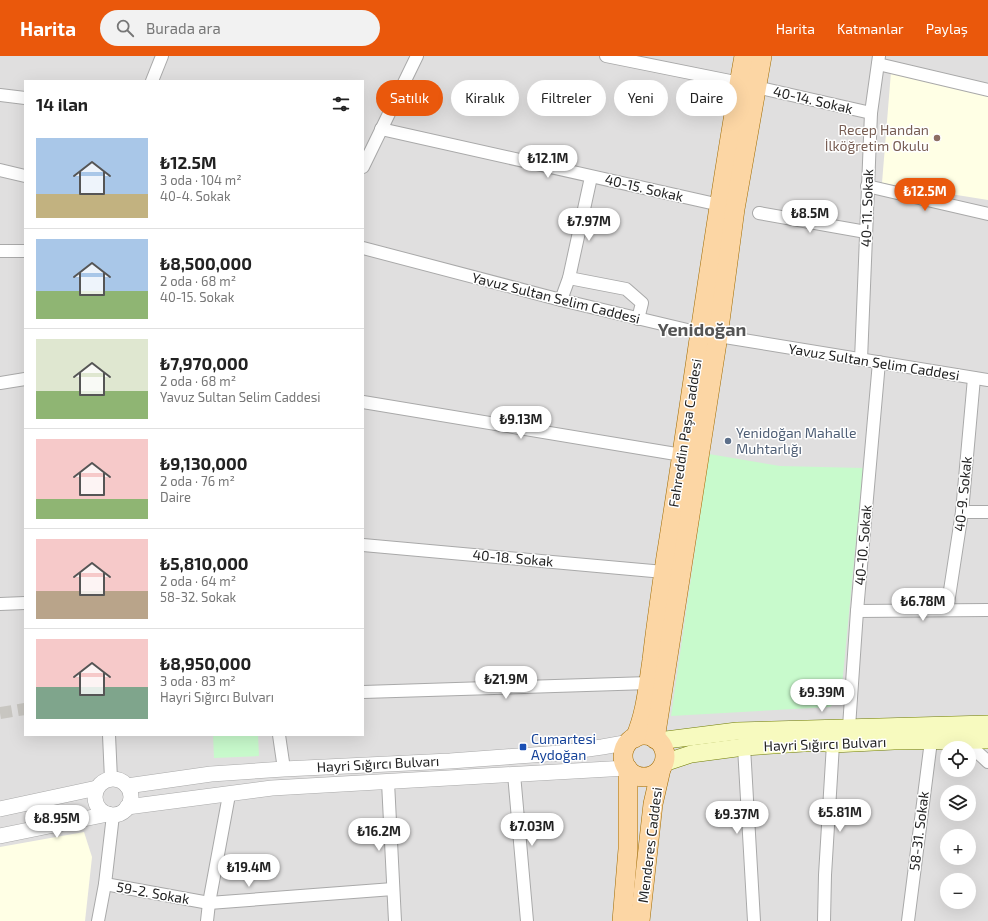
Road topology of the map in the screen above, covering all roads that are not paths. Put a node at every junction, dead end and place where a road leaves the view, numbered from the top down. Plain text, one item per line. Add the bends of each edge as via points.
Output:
1 (162, 56) edge
2 (417, 56) edge
3 (606, 56) edge
4 (744, 56) edge
5 (762, 56) edge
6 (878, 60) edge
7 (152, 80) edge
8 (748, 85) junction
9 (988, 90) edge
10 (0, 95) edge
11 (24, 98) edge
12 (870, 113) junction
13 (381, 129) junction
14 (364, 165) edge
15 (0, 170) edge
16 (24, 176) edge
17 (591, 176) junction
18 (867, 186) junction
19 (720, 205) junction
20 (759, 213) dead end
21 (988, 214) edge
22 (866, 232) junction
23 (364, 248) edge
24 (0, 251) edge
25 (24, 251) edge
26 (569, 278) junction
27 (561, 300) junction
28 (638, 319) junction
29 (709, 334) junction
30 (861, 360) junction
31 (879, 362) junction
32 (974, 378) junction
33 (24, 379) edge
34 (988, 380) edge
35 (0, 383) edge
36 (364, 402) edge
37 (682, 455) junction
38 (962, 512) junction
39 (988, 512) edge
40 (364, 545) edge
41 (664, 572) junction
42 (24, 602) edge
43 (0, 604) edge
44 (947, 610) junction
45 (988, 610) edge
46 (857, 611) junction
47 (648, 683) junction
48 (364, 692) edge
49 (988, 724) edge
50 (849, 727) junction
51 (109, 736) edge
52 (279, 736) edge
53 (632, 740) junction
54 (657, 740) junction
55 (964, 740) junction
56 (988, 740) edge
57 (931, 741) junction
58 (833, 744) junction
59 (744, 747) junction
60 (988, 762) edge
61 (663, 766) junction
62 (627, 768) junction
63 (284, 769) junction
64 (514, 774) junction
65 (111, 779) junction
66 (388, 782) junction
67 (126, 786) junction
68 (98, 788) junction
69 (229, 794) junction
70 (128, 806) junction
71 (0, 809) edge
72 (110, 814) junction
73 (0, 836) edge
74 (105, 884) junction
75 (393, 889) junction
76 (209, 903) junction
77 (98, 921) edge
78 (207, 921) edge
79 (395, 921) edge
80 (527, 921) edge
81 (622, 921) edge
82 (640, 921) edge
83 (754, 921) edge
84 (824, 921) edge
85 (908, 921) edge

1 - 7 street
2 - 13 street
3 - 8 street, 40-14. Sokak
4 - 8 main road, Fahreddin Paşa Caddesi
5 - 8 main road, Fahreddin Paşa Caddesi
6 - 9 street
6 - 12 street, 40-11. Sokak
8 - 12 street, 40-14. Sokak
8 - 19 main road, Fahreddin Paşa Caddesi
8 - 29 main road, Fahreddin Paşa Caddesi via 735,209
10 - 11 street
12 - 18 street, 40-11. Sokak
13 - 14 street
13 - 17 street, 40-15. Sokak
15 - 16 street
17 - 19 street, 40-15. Sokak
17 - 26 street
18 - 21 street
18 - 22 street, 40-11. Sokak
19 - 29 main road, Fahreddin Paşa Caddesi
20 - 22 street
22 - 30 street, 40-11. Sokak
23 - 27 street, Yavuz Sultan Selim Caddesi
24 - 25 street
26 - 27 street
26 - 28 street via 626,289 642,304
27 - 28 street, Yavuz Sultan Selim Caddesi
28 - 29 street, Yavuz Sultan Selim Caddesi
29 - 30 street, Yavuz Sultan Selim Caddesi
29 - 37 main road, Fahreddin Paşa Caddesi
29 - 54 main road, Fahreddin Paşa Caddesi
30 - 31 street, Yavuz Sultan Selim Caddesi
31 - 32 street, Yavuz Sultan Selim Caddesi
31 - 46 street, 40-10. Sokak
32 - 34 street, Yavuz Sultan Selim Caddesi
32 - 38 street, 40-9. Sokak
33 - 35 street
36 - 37 street
37 - 41 main road, Fahreddin Paşa Caddesi
38 - 39 street
38 - 44 street, 40-9. Sokak
40 - 41 street, 40-18. Sokak
41 - 47 main road, Fahreddin Paşa Caddesi
42 - 43 street
44 - 45 street
44 - 46 street
46 - 50 street, 40-10. Sokak
47 - 48 street
47 - 53 main road, Fahreddin Paşa Caddesi via 642,721
49 - 50 main road, Hayri Sığırcı Bulvarı
50 - 54 main road, Hayri Sığırcı Bulvarı via 737,731
51 - 65 street
52 - 63 street
53 - 54 main road via 649,736
53 - 62 main road via 624,752 623,758
53 - 63 street, Hayri Sığırcı Bulvarı via 602,747 521,756
54 - 61 main road via 664,749
55 - 56 main road, Hayri Sığırcı Bulvarı
55 - 57 main road, Hayri Sığırcı Bulvarı
55 - 60 street
57 - 58 main road, Hayri Sığırcı Bulvarı
57 - 85 street, 58-31. Sokak
58 - 59 main road, Hayri Sığırcı Bulvarı via 820,742
58 - 84 street
59 - 61 main road, Hayri Sığırcı Bulvarı via 682,756
59 - 83 street
61 - 62 main road via 652,776 642,777 636,776
61 - 82 main road, Menderes Caddesi via 653,804
62 - 64 street, Hayri Sığırcı Bulvarı
62 - 81 main road, Menderes Caddesi via 628,849
63 - 67 street, Hayri Sığırcı Bulvarı via 212,774
64 - 66 street, Hayri Sığırcı Bulvarı
64 - 80 street
65 - 67 street via 121,781
65 - 68 street
66 - 69 street, Hayri Sığırcı Bulvarı via 272,788
66 - 75 street
67 - 70 street via 130,793
68 - 71 street
68 - 72 street via 95,796 97,804 102,811
69 - 70 street, Hayri Sığırcı Bulvarı
69 - 76 street
70 - 72 street via 122,812
72 - 73 street
72 - 74 street
74 - 76 street, 59-2. Sokak
74 - 77 street
75 - 76 street, 59-2. Sokak
75 - 79 street
76 - 78 street

